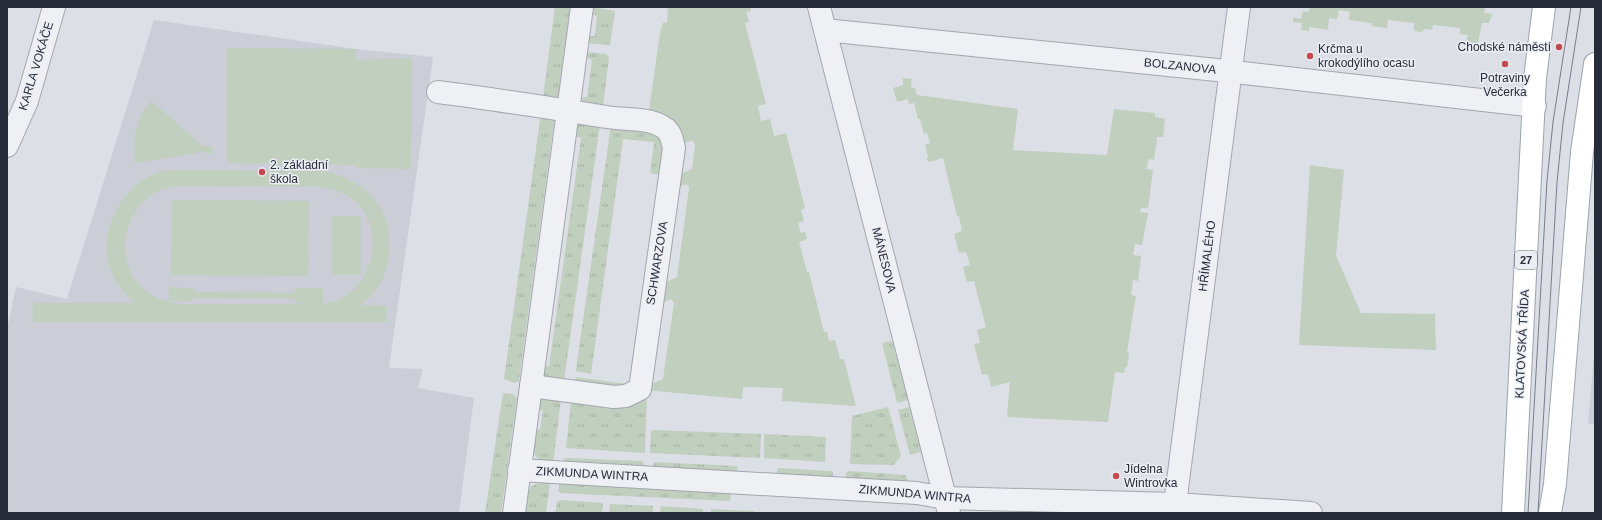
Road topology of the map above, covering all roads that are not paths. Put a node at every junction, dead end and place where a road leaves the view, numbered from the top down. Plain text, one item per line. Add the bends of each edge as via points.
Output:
1 (54, 7) edge
2 (582, 7) edge
3 (819, 7) edge
4 (1239, 7) edge
5 (1544, 7) edge
6 (825, 30) junction
7 (1595, 64) edge
8 (1231, 72) junction
9 (438, 92) dead end
10 (1535, 106) junction
11 (568, 110) junction
12 (7, 146) edge
13 (531, 386) junction
14 (520, 470) junction
15 (1555, 484) junction
16 (1175, 504) junction
17 (947, 506) edge
18 (514, 513) edge
19 (1311, 513) edge
20 (1513, 513) edge
21 (1550, 513) edge
22 (1560, 513) edge

1 - 12 street, KARLA VOKÁČE via 27,101
2 - 11 street
3 - 6 street, MÁNESOVA
4 - 8 street, HŘÍMALÉHO
5 - 10 main road, KLATOVSKÁ TŘÍDA / 27 via 1537,58
6 - 8 street, BOLZANOVA
6 - 17 street, MÁNESOVA
7 - 15 main road via 1582,152
8 - 10 street, BOLZANOVA
8 - 16 street, HŘÍMALÉHO
9 - 11 street, SCHWARZOVA
10 - 20 main road, KLATOVSKÁ TŘÍDA / 27
11 - 13 street
11 - 13 street, SCHWARZOVA via 654,122 665,128 671,136 674,148 640,388 626,396 614,397
13 - 14 street
14 - 17 street, ZIKMUNDA WINTRA via 917,492
14 - 18 street
15 - 21 main road
15 - 22 street
16 - 17 street, ZIKMUNDA WINTRA
16 - 19 street, ZIKMUNDA WINTRA

